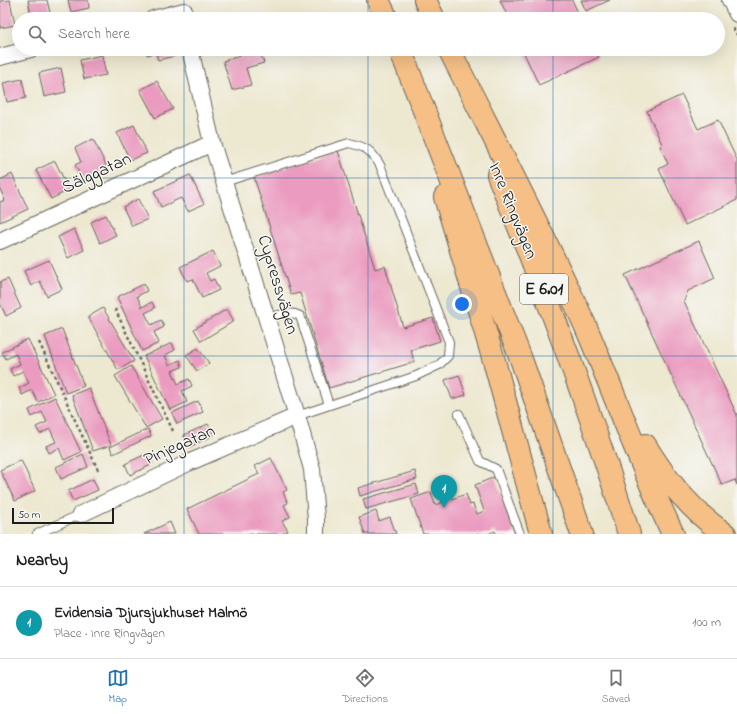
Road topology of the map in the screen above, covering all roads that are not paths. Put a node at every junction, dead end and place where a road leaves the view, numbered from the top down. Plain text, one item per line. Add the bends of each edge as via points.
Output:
1 (378, 0) edge
2 (425, 0) edge
3 (730, 0) edge
4 (384, 12) edge
5 (431, 12) edge
6 (737, 14) edge
7 (12, 54) edge
8 (192, 56) edge
9 (403, 56) edge
10 (404, 56) edge
11 (449, 56) edge
12 (453, 56) edge
13 (0, 57) edge
14 (212, 143) junction
15 (224, 182) junction
16 (0, 241) edge
17 (268, 320) junction
18 (596, 354) junction
19 (330, 405) junction
20 (459, 414) dead end
21 (297, 416) junction
22 (81, 514) joint
23 (37, 534) edge
24 (316, 534) edge
25 (520, 534) edge
26 (541, 534) edge
27 (582, 534) edge
28 (629, 534) edge
29 (673, 534) edge
30 (725, 534) edge

1 - 4 highway
2 - 5 highway
3 - 6 street
7 - 13 street
8 - 14 street, Cypressvägen
9 - 26 highway via 495,364
10 - 27 highway, E 6.01 via 521,359
11 - 28 highway, Inre Ringvägen / E 6.01 via 542,283 585,400
12 - 18 highway via 548,245
14 - 15 street, Cypressvägen
14 - 16 street, Sälggatan
15 - 17 street, Cypressvägen
15 - 19 lane via 349,143 363,146 373,154 380,166 448,342 448,356 439,365 416,376
17 - 19 lane via 288,312 300,316
17 - 21 street, Cypressvägen
18 - 29 highway
18 - 30 highway via 663,474 705,520
19 - 21 lane
20 - 25 lane via 480,461 496,469
21 - 22 street, Pinjegatan via 188,463
21 - 24 street, Cypressvägen via 312,470
22 - 23 lane

